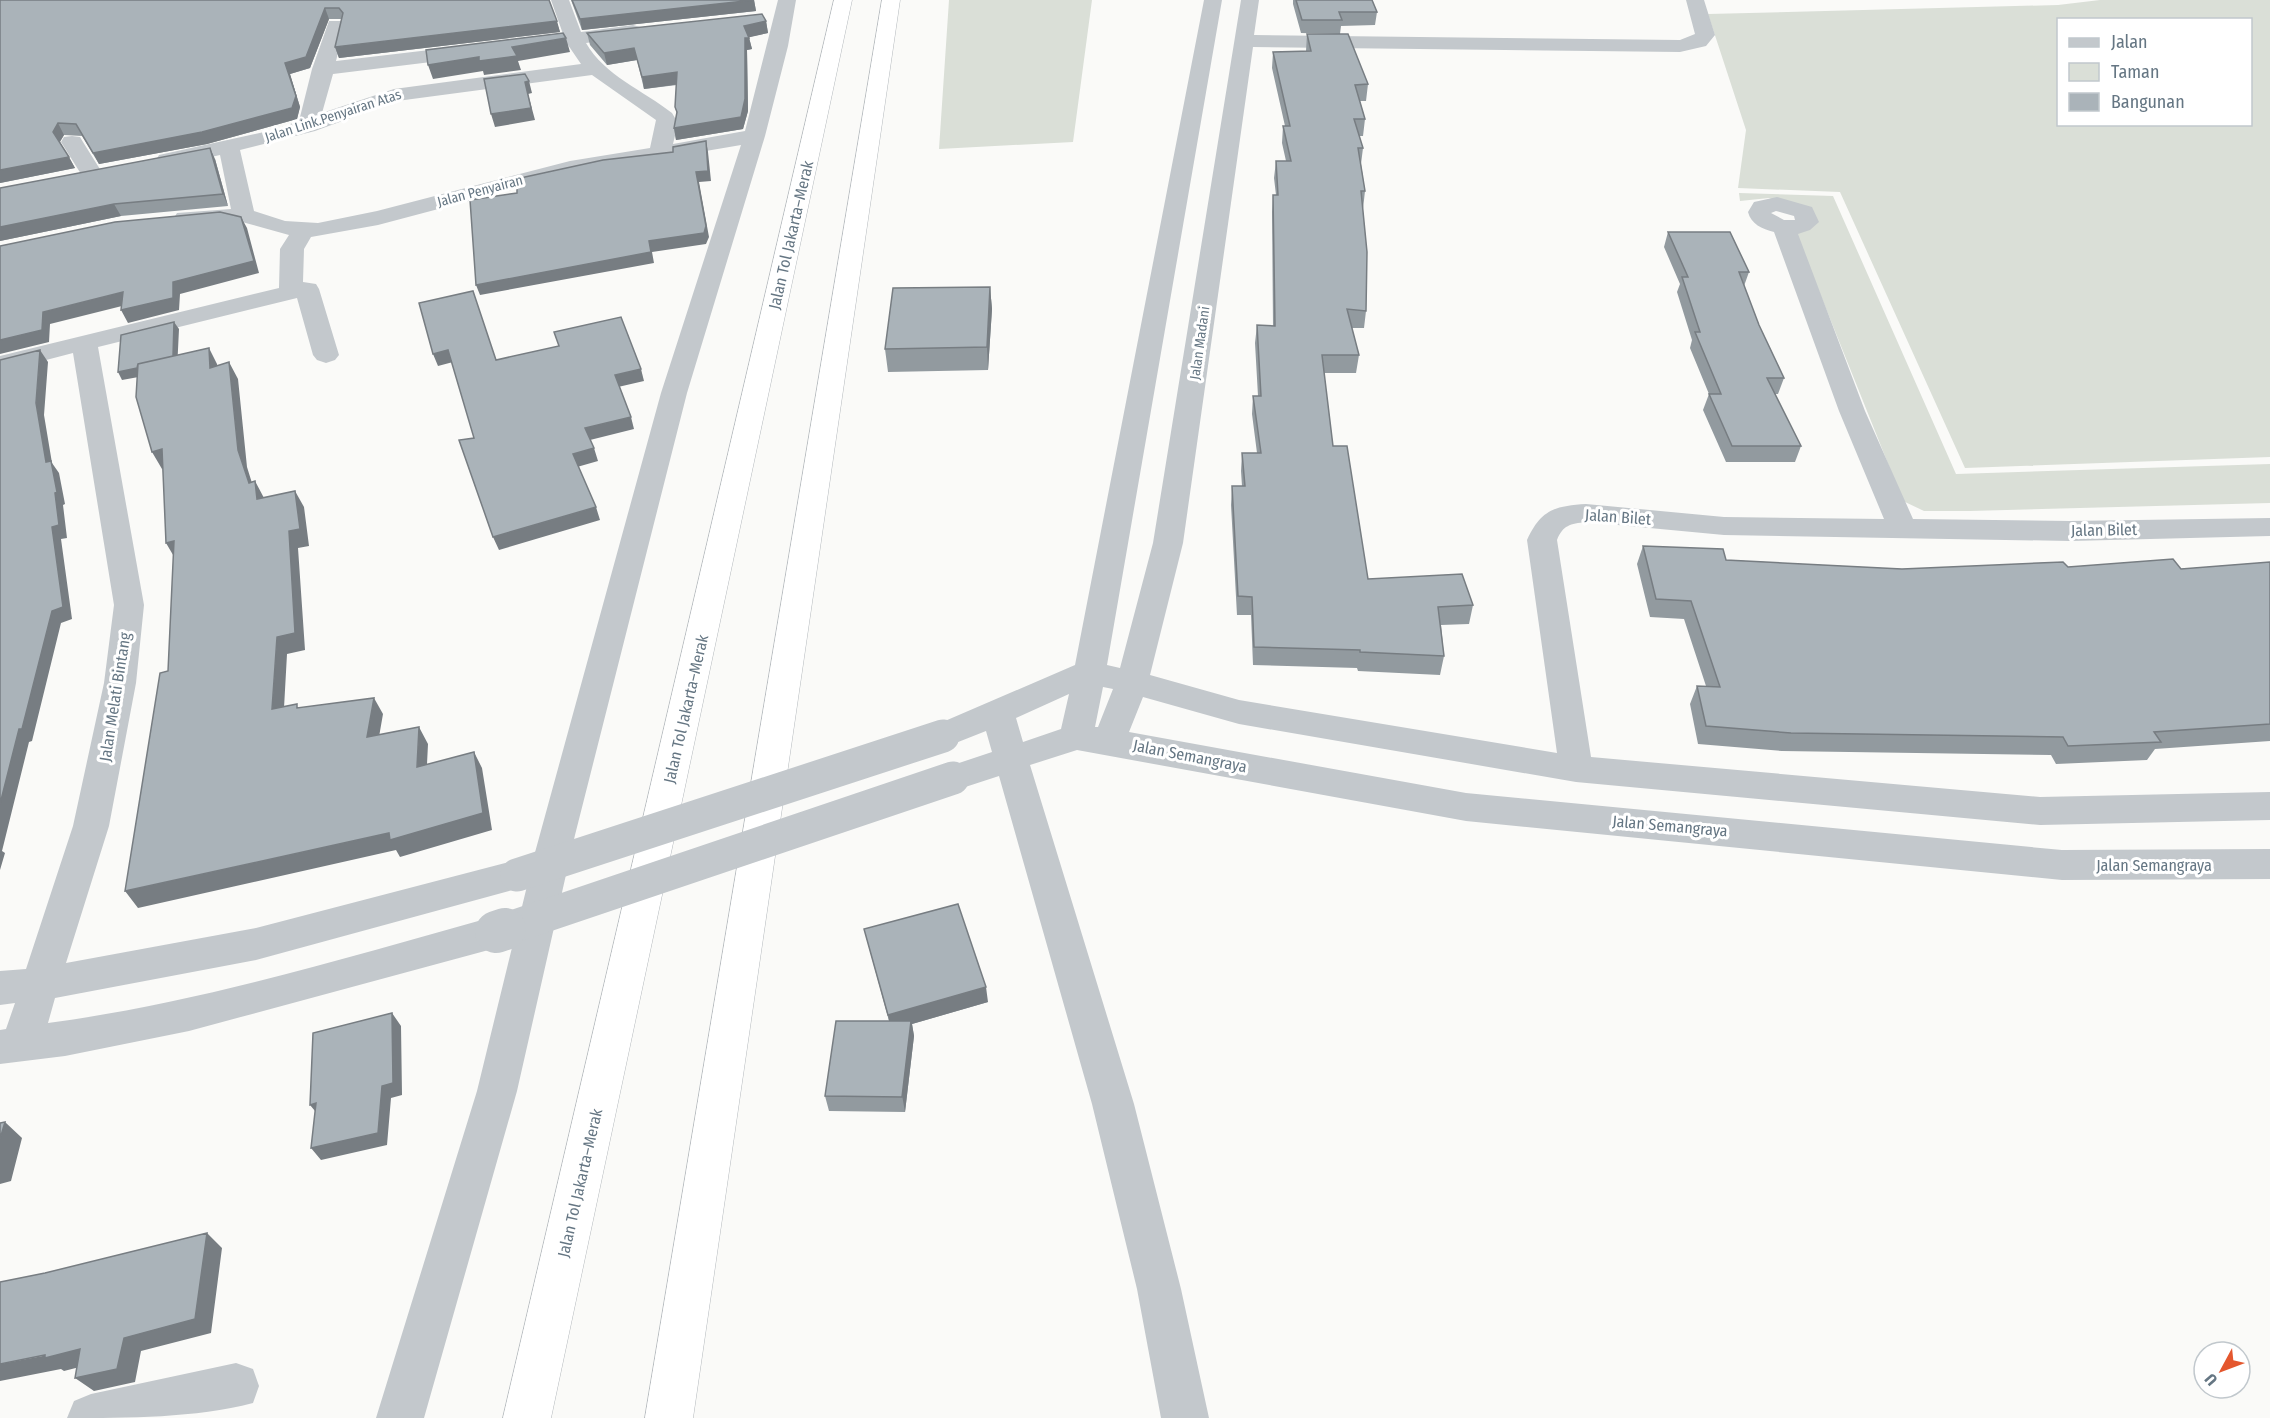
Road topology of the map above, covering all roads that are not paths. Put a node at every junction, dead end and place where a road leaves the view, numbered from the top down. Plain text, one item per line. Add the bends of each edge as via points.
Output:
1 (560, 0) edge
2 (843, 0) edge
3 (891, 0) edge
4 (1213, 0) edge
5 (1250, 0) edge
6 (1695, 0) edge
7 (785, 8) edge
8 (762, 18) edge
9 (336, 25) edge
10 (657, 28) edge
11 (574, 38) junction
12 (1244, 41) junction
13 (597, 68) junction
14 (322, 69) junction
15 (308, 127) junction
16 (754, 136) junction
17 (72, 142) dead end
18 (229, 147) junction
19 (660, 151) junction
20 (148, 164) edge
21 (114, 170) edge
22 (244, 215) junction
23 (164, 220) edge
24 (1784, 228) dead end
25 (303, 231) junction
26 (291, 292) junction
27 (86, 342) junction
28 (326, 356) dead end
29 (0, 364) edge
30 (2270, 527) edge
31 (1902, 528) junction
32 (1089, 672) junction
33 (1132, 682) junction
34 (998, 714) junction
35 (1092, 739) junction
36 (1010, 760) junction
37 (1576, 769) junction
38 (2270, 806) edge
39 (2270, 864) edge
40 (39, 984) junction
41 (0, 988) edge
42 (10, 1046) edge
43 (236, 1386) dead end
44 (91, 1418) edge
45 (400, 1418) edge
46 (527, 1418) edge
47 (669, 1418) edge
48 (1185, 1418) edge

1 - 11 street
2 - 46 highway, Jalan Tol Jakarta–Merak
3 - 47 highway
4 - 32 street
5 - 12 street, Jalan Madani
6 - 12 street via 1704,34 1699,42 1680,46
7 - 8 street
7 - 16 street
9 - 14 street
10 - 11 street
11 - 13 street
11 - 14 street
12 - 33 street, Jalan Madani via 1168,543
13 - 15 street, Jalan Link.Penyairan Atas via 401,94 358,106
13 - 19 street via 665,117 668,123
14 - 15 street
15 - 18 street, Jalan Link.Penyairan Atas
16 - 19 street, Jalan Penyairan
16 - 45 street via 674,393 557,835 497,1091
17 - 21 street via 82,176
18 - 20 street, Jalan Link.Penyairan Atas
18 - 22 street
19 - 25 street, Jalan Penyairan via 570,168 378,218
22 - 23 street, Jalan Penyairan
22 - 25 street, Jalan Penyairan
24 - 31 street via 1852,411
25 - 26 street via 292,249
26 - 27 street
26 - 28 street via 307,288
27 - 29 street
27 - 40 street, Jalan Melati Bintang via 129,605 120,683 91,826
30 - 31 street, Jalan Bilet via 2070,531
31 - 37 street, Jalan Bilet via 1724,526 1586,513 1554,519 1542,540
32 - 33 street
32 - 34 street
32 - 35 street
33 - 35 street, Jalan Madani
33 - 37 street via 1239,712
34 - 36 street
34 - 40 street, bridge via 943,736 517,875 256,944
35 - 36 street
35 - 39 street, Jalan Semangraya via 1466,807 2062,865
36 - 42 street, bridge via 496,932 232,1005 70,1039
36 - 48 street via 1113,1104 1159,1289
37 - 38 street via 2040,811
40 - 41 street
40 - 42 street, Jalan Melati Bintang
43 - 44 street

